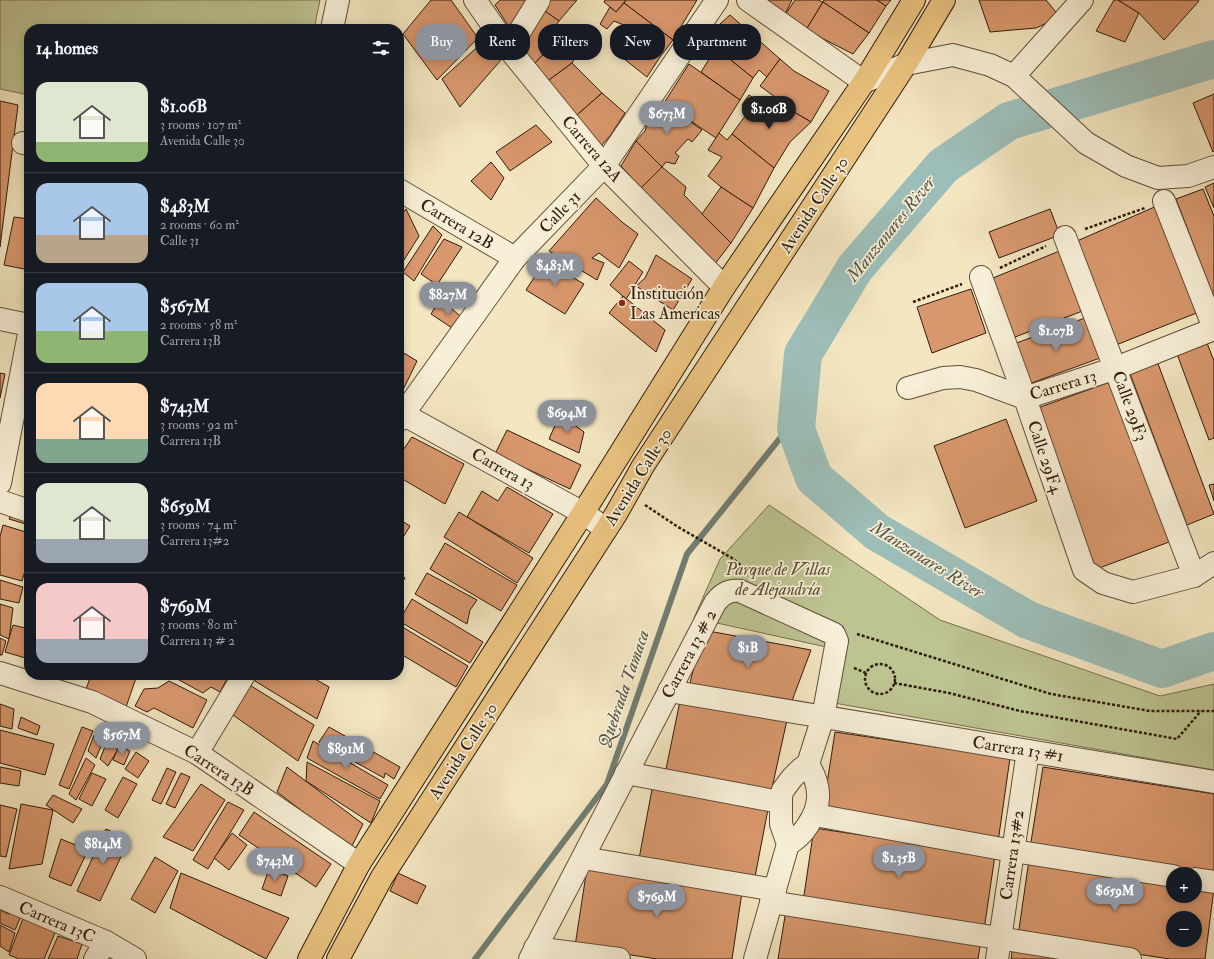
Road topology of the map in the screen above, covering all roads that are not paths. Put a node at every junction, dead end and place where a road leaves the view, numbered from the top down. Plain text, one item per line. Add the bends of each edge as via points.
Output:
1 (338, 0) edge
2 (475, 0) edge
3 (539, 0) edge
4 (717, 0) edge
5 (748, 0) edge
6 (914, 0) edge
7 (944, 0) edge
8 (1082, 0) edge
9 (333, 24) edge
10 (491, 24) edge
11 (525, 24) edge
12 (517, 60) edge
13 (906, 64) junction
14 (1017, 79) junction
15 (864, 82) junction
16 (604, 166) junction
17 (1214, 167) edge
18 (404, 193) edge
19 (1164, 201) road end
20 (1066, 237) road end
21 (515, 258) junction
22 (981, 277) road end
23 (724, 287) junction
24 (0, 320) edge
25 (24, 324) edge
26 (1214, 328) edge
27 (24, 360) edge
28 (1116, 368) junction
29 (908, 388) dead end
30 (1025, 398) junction
31 (404, 410) edge
32 (404, 417) edge
33 (0, 483) edge
34 (0, 501) edge
35 (24, 509) edge
36 (583, 513) junction
37 (606, 529) junction
38 (1214, 563) edge
39 (1194, 576) junction
40 (0, 673) edge
41 (241, 680) edge
42 (669, 691) junction
43 (823, 717) junction
44 (1028, 751) junction
45 (197, 753) junction
46 (808, 764) junction
47 (626, 774) junction
48 (1214, 782) edge
49 (780, 802) junction
50 (814, 816) junction
51 (788, 844) junction
52 (1013, 851) junction
53 (583, 858) junction
54 (359, 864) junction
55 (1166, 875) edge
56 (1202, 881) edge
57 (1214, 882) edge
58 (773, 896) junction
59 (0, 897) edge
60 (999, 949) edge
61 (100, 951) edge
62 (533, 953) edge
63 (135, 959) edge
64 (310, 959) edge
65 (338, 959) edge
66 (619, 959) edge
67 (755, 959) edge
68 (1130, 959) edge

1 - 9 street
2 - 10 street, Carrera 12A
3 - 11 street
4 - 16 street, Calle 31
5 - 15 street
6 - 15 main road, Avenida Calle 30
7 - 13 main road, Avenida Calle 30
8 - 14 street
12 - 16 street, Carrera 12A
13 - 14 street via 953,54 990,65
13 - 15 street
13 - 37 main road, Avenida Calle 30 via 643,466
14 - 17 street via 1086,142 1126,166 1158,178 1188,176
15 - 23 main road, Avenida Calle 30
16 - 21 street, Calle 31
16 - 23 street, Carrera 12A
18 - 21 street, Carrera 12B
19 - 26 street
20 - 28 street, Calle 29F3
21 - 31 street, Calle 31
22 - 30 street, Calle 29F4
23 - 36 main road, Avenida Calle 30
24 - 25 street
26 - 28 street, Carrera 13
27 - 33 street
28 - 30 street, Carrera 13
28 - 39 street, Calle 29F3
29 - 30 street, Carrera 13 via 943,378 960,377 976,380
30 - 39 street, Calle 29F4 via 1084,570 1103,583 1133,592
32 - 36 street, Carrera 13
34 - 35 street
36 - 37 street, Carrera 13
36 - 54 main road, Avenida Calle 30
37 - 65 main road, Avenida Calle 30 via 382,877
38 - 39 street
40 - 45 street, Carrera 13B via 92,702
41 - 45 street
42 - 43 street, Carrera 13 #1
42 - 43 street, Carrera 13 # 2 via 715,603 721,595 730,590 740,591 834,634 838,641
42 - 47 street, Carrera 13 # 2
43 - 44 street, Carrera 13 #1
43 - 46 street, Carrera 13 # 2
44 - 48 street, Carrera 13 #1
44 - 52 street, Carrera 13#2
45 - 54 street, Carrera 13B
46 - 49 street via 801,768 782,790
46 - 50 street via 818,791 818,806
47 - 49 street
47 - 53 street, Carrera 13 # 2
49 - 51 street via 781,824
50 - 51 street via 804,831
50 - 52 street
51 - 58 street
52 - 55 street
52 - 60 street, Carrera 13#2
53 - 58 street
53 - 62 street, Carrera 13 # 2
54 - 64 main road, Avenida Calle 30
56 - 57 street
58 - 60 street
58 - 67 street
59 - 61 street, Carrera 13C
60 - 68 street
61 - 63 street, Carrera 13C
62 - 66 street

